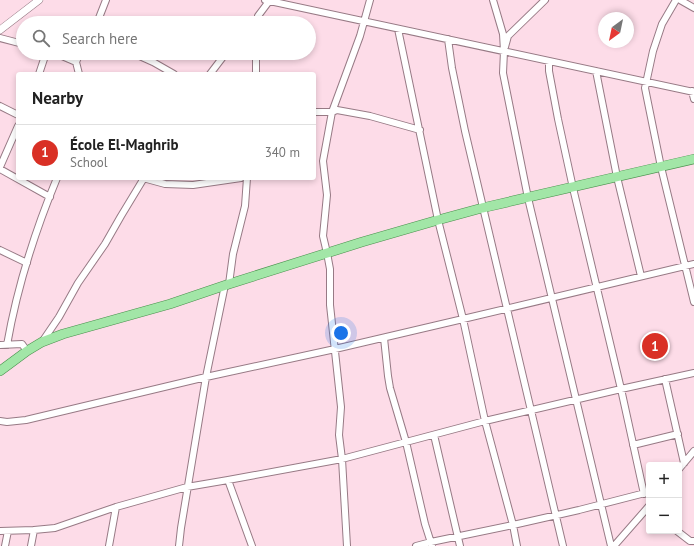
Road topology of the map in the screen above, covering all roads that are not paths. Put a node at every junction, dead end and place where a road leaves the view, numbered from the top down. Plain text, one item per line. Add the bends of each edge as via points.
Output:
1 (39, 0) edge
2 (106, 0) edge
3 (268, 0) edge
4 (370, 0) edge
5 (493, 0) edge
6 (545, 0) edge
7 (676, 0) edge
8 (680, 0) edge
9 (694, 8) edge
10 (18, 16) edge
11 (100, 16) edge
12 (258, 16) edge
13 (16, 18) edge
14 (364, 21) junction
15 (398, 29) junction
16 (0, 30) edge
17 (0, 38) edge
18 (448, 39) junction
19 (16, 42) edge
20 (504, 51) junction
21 (44, 60) edge
22 (71, 60) edge
23 (149, 60) edge
24 (221, 60) edge
25 (256, 60) edge
26 (549, 61) junction
27 (76, 62) joint
28 (596, 71) junction
29 (40, 72) edge
30 (78, 72) edge
31 (170, 72) edge
32 (212, 72) edge
33 (256, 72) edge
34 (646, 81) junction
35 (693, 91) edge
36 (694, 99) edge
37 (0, 106) edge
38 (316, 112) edge
39 (332, 112) junction
40 (16, 114) edge
41 (420, 130) junction
42 (16, 131) edge
43 (694, 159) edge
44 (661, 167) junction
45 (0, 168) edge
46 (16, 177) edge
47 (617, 177) junction
48 (21, 180) edge
49 (57, 180) edge
50 (143, 180) edge
51 (151, 180) edge
52 (227, 180) edge
53 (248, 180) edge
54 (573, 188) junction
55 (50, 197) junction
56 (528, 198) junction
57 (482, 208) junction
58 (438, 220) junction
59 (0, 250) edge
60 (327, 253) junction
61 (27, 263) junction
62 (694, 264) edge
63 (685, 266) junction
64 (641, 276) junction
65 (227, 284) junction
66 (596, 287) junction
67 (552, 297) junction
68 (694, 302) edge
69 (507, 308) junction
70 (463, 319) junction
71 (384, 338) junction
72 (42, 342) junction
73 (7, 344) junction
74 (0, 345) edge
75 (335, 349) junction
76 (27, 351) junction
77 (0, 371) edge
78 (694, 373) edge
79 (206, 377) junction
80 (665, 379) junction
81 (621, 389) junction
82 (576, 400) junction
83 (531, 411) junction
84 (0, 421) edge
85 (485, 422) junction
86 (678, 434) junction
87 (434, 435) junction
88 (406, 442) junction
89 (633, 445) junction
90 (694, 452) edge
91 (342, 459) junction
92 (684, 463) junction
93 (682, 465) edge
94 (228, 480) junction
95 (187, 487) junction
96 (646, 493) edge
97 (601, 504) junction
98 (116, 507) junction
99 (646, 511) edge
100 (556, 515) junction
101 (513, 525) junction
102 (8, 530) junction
103 (34, 530) junction
104 (0, 531) edge
105 (681, 534) edge
106 (458, 537) junction
107 (694, 541) edge
108 (431, 544) edge
109 (5, 546) edge
110 (31, 546) edge
111 (109, 546) edge
112 (179, 546) edge
113 (252, 546) edge
114 (347, 546) edge
115 (416, 546) edge
116 (460, 546) edge
117 (517, 546) edge
118 (563, 546) edge
119 (613, 546) edge

1 - 10 street
2 - 11 street
3 - 12 street
3 - 14 street
4 - 14 street
5 - 20 street via 503,34
6 - 20 street via 508,36
7 - 34 street via 662,24
8 - 9 street
13 - 16 street
14 - 15 street
14 - 39 street
15 - 18 street
15 - 41 street
17 - 19 street
18 - 20 street
18 - 57 street
20 - 26 street
20 - 56 street via 503,73
21 - 29 street
22 - 27 street
23 - 31 street
24 - 32 street
25 - 33 street
26 - 28 street
26 - 54 street
27 - 30 street
28 - 34 street
28 - 47 street
34 - 35 street
34 - 44 street
35 - 36 street
37 - 40 street
38 - 39 street
39 - 41 street via 337,110 370,116
39 - 60 street via 323,161 327,195 323,236
41 - 58 street
42 - 45 street
43 - 44 main road
44 - 47 main road
44 - 63 street
45 - 46 street
47 - 54 main road
47 - 64 street
48 - 55 street
49 - 55 street
50 - 72 street
51 - 52 street via 165,184 193,185
53 - 65 street via 245,206
54 - 56 main road
54 - 66 street
55 - 61 street
56 - 57 main road
56 - 67 street
57 - 58 main road
57 - 69 street
58 - 60 main road
58 - 70 street
59 - 61 street
60 - 65 main road
60 - 75 street
61 - 73 street
62 - 63 street
63 - 64 street
63 - 68 street
64 - 66 street
65 - 72 main road via 170,304
65 - 79 street
66 - 67 street
66 - 81 street
67 - 69 street
67 - 82 street
69 - 70 street
69 - 83 street
70 - 71 street
70 - 85 street
71 - 75 street
71 - 88 street via 390,388
72 - 76 main road
73 - 74 street
73 - 76 street via 22,344
75 - 79 street
75 - 91 street via 341,407 339,435
76 - 77 main road
78 - 80 street
79 - 84 street via 26,420
79 - 95 street
80 - 81 street
80 - 86 street
81 - 82 street
81 - 89 street
82 - 83 street
82 - 97 street
83 - 85 street
83 - 100 street
85 - 87 street
85 - 101 street
86 - 89 street
86 - 92 street
87 - 88 street
87 - 106 street
88 - 91 street
88 - 108 street
89 - 96 street
90 - 92 street
91 - 94 street
91 - 114 street
92 - 93 street
94 - 95 street
94 - 113 street
95 - 98 street
95 - 112 street
96 - 97 street
97 - 100 street
97 - 119 street
98 - 103 street via 54,528
98 - 111 street
99 - 119 street
100 - 101 street
100 - 118 street
101 - 106 street
101 - 117 street
102 - 103 street
102 - 104 street
102 - 109 street
103 - 110 street
105 - 107 street
106 - 108 street
106 - 116 street
108 - 115 street

